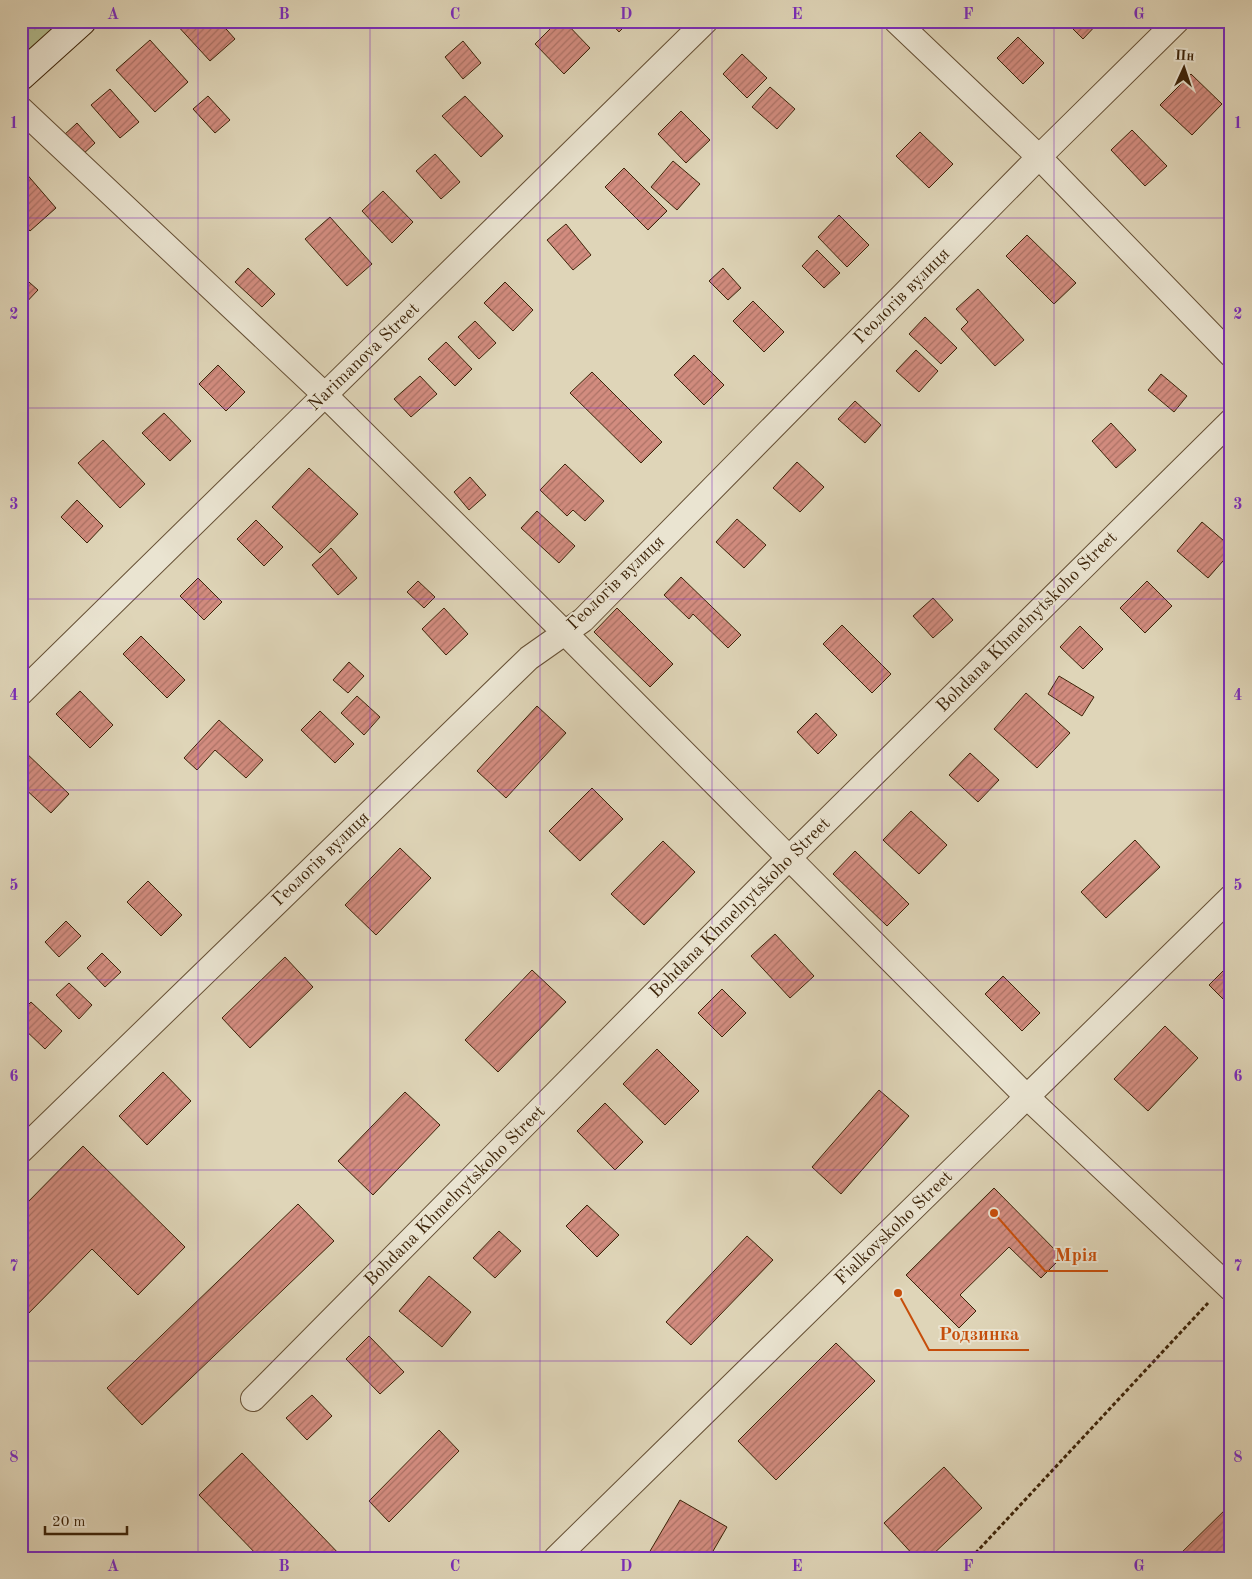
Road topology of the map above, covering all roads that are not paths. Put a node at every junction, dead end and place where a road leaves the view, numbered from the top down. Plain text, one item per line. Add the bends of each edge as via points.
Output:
1 (82, 21) edge
2 (706, 21) edge
3 (896, 21) edge
4 (1177, 21) edge
5 (21, 76) edge
6 (21, 109) edge
7 (1039, 157) junction
8 (1231, 355) edge
9 (325, 396) junction
10 (1231, 421) edge
11 (565, 633) junction
12 (21, 693) edge
13 (789, 858) junction
14 (1231, 897) edge
15 (1027, 1097) junction
16 (21, 1151) edge
17 (1228, 1286) edge
18 (253, 1399) dead end
19 (556, 1558) edge

1 - 5 street
2 - 9 street, Narimanova Street
3 - 7 street
4 - 7 street, Геологів вулиця
6 - 9 street
7 - 8 street
7 - 11 street, Геологів вулиця via 590,612
9 - 11 street
9 - 12 street, Narimanova Street
10 - 13 street, Bohdana Khmelnytskoho Street
11 - 13 street
11 - 16 street, Геологів вулиця via 521,665
13 - 15 street
13 - 18 street, Bohdana Khmelnytskoho Street
14 - 15 street, Fialkovskoho Street
15 - 17 street
15 - 19 street, Fialkovskoho Street

